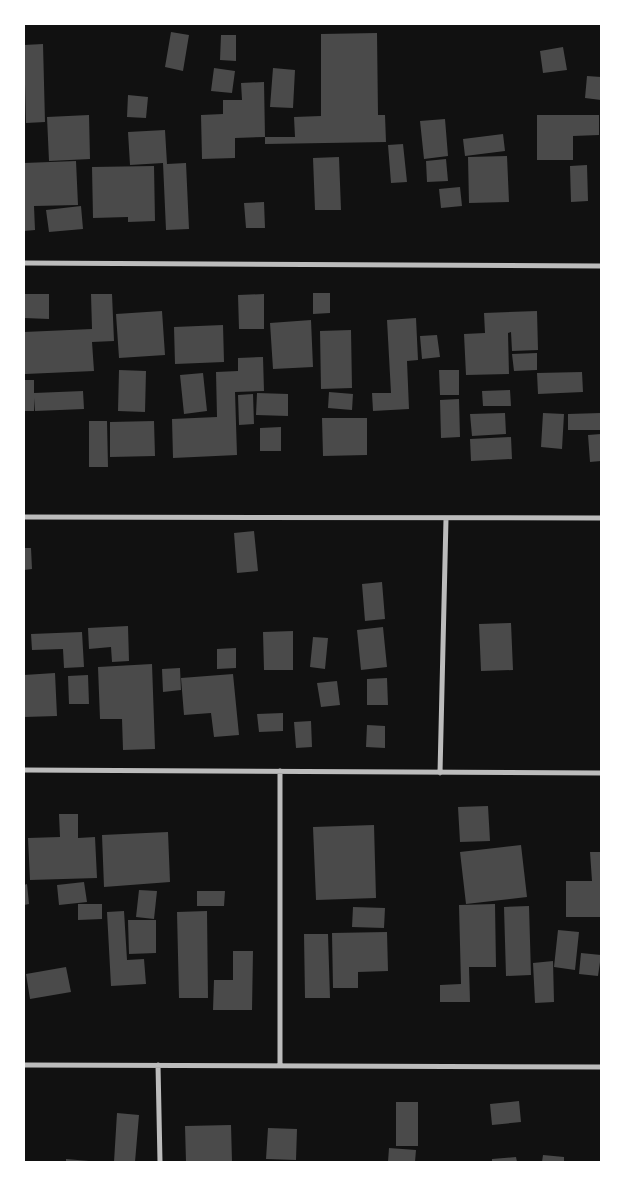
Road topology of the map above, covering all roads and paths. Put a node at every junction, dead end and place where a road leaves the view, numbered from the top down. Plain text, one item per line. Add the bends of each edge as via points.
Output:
1 (24, 263) edge
2 (601, 266) edge
3 (24, 517) edge
4 (601, 518) edge
5 (446, 519) junction
6 (24, 770) edge
7 (280, 772) junction
8 (440, 773) junction
9 (601, 773) edge
10 (24, 1065) edge
11 (158, 1065) junction
12 (280, 1066) junction
13 (601, 1067) edge
14 (160, 1162) edge

1 - 2 street
3 - 5 street
4 - 5 street
5 - 8 street
6 - 7 street
7 - 8 street
7 - 12 street
8 - 9 street
10 - 11 street
11 - 12 street
11 - 14 street
12 - 13 street

